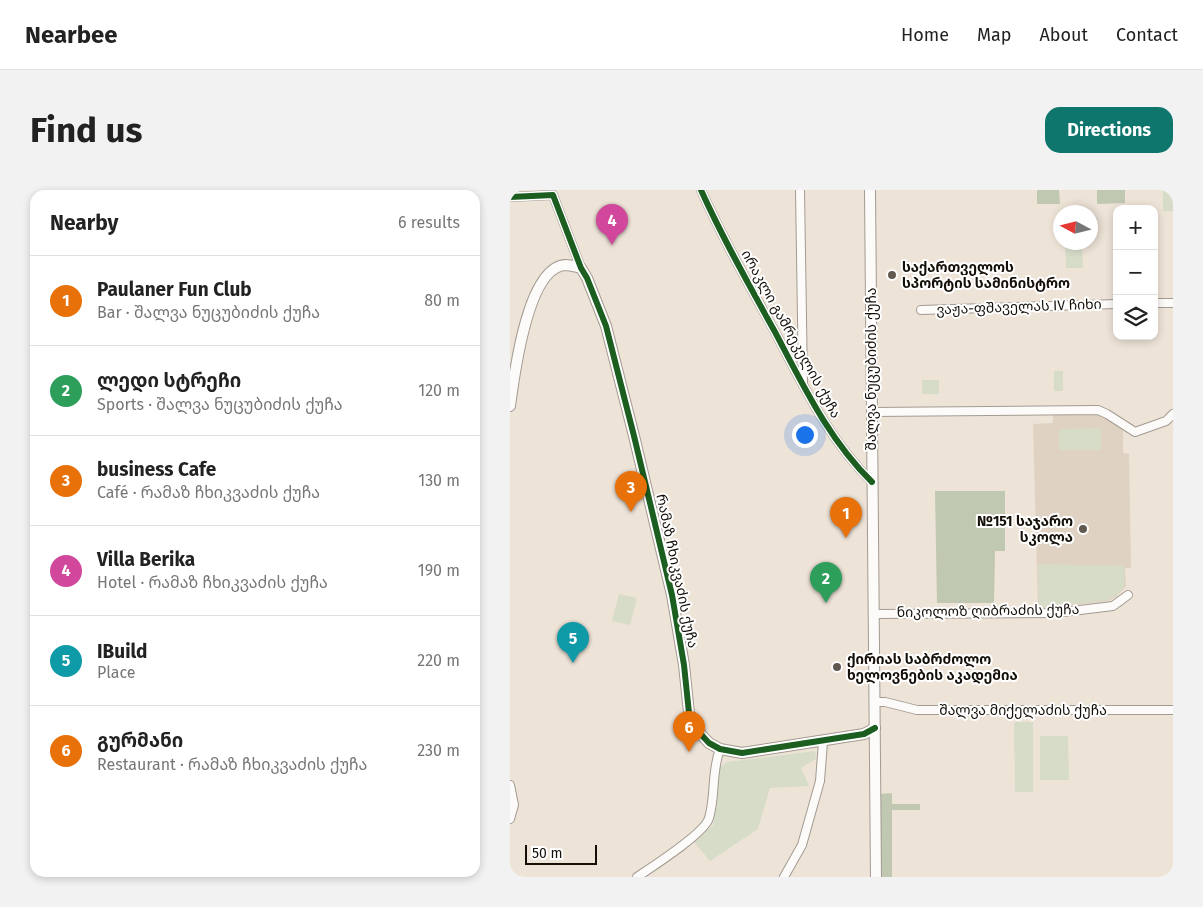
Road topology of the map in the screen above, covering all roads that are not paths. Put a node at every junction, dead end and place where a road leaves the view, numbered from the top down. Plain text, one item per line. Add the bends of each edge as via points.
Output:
1 (701, 190) edge
2 (800, 190) edge
3 (870, 190) edge
4 (510, 197) edge
5 (581, 268) junction
6 (1158, 303) edge
7 (1173, 303) edge
8 (1113, 304) edge
9 (921, 310) dead end
10 (804, 386) junction
11 (510, 406) edge
12 (872, 412) junction
13 (1173, 414) edge
14 (872, 482) junction
15 (1128, 595) dead end
16 (873, 614) junction
17 (874, 702) junction
18 (1173, 710) edge
19 (875, 728) junction
20 (823, 742) junction
21 (720, 749) junction
22 (510, 786) edge
23 (510, 819) edge
24 (637, 877) edge
25 (784, 877) edge
26 (876, 877) edge

1 - 10 street, ირაკლი გამრეკელის ქუჩა via 718,228
2 - 10 street
3 - 12 street, შალვა ნუცუბიძის ქუჩა
4 - 5 street, რამაზ ჩხიკვაძის ქუჩა via 553,195
5 - 11 street via 558,267 543,279 518,352
5 - 21 street, რამაზ ჩხიკვაძის ქუჩა via 606,326 634,436 672,595 689,713 696,729
6 - 7 street
8 - 9 street, ვაჟა-ფშაველას IV ჩიხი
10 - 14 street, ირაკლი გამრეკელის ქუჩა via 836,441
12 - 13 street via 1098,410 1135,432 1166,421
12 - 14 street, შალვა ნუცუბიძის ქუჩა
14 - 16 street, შალვა ნუცუბიძის ქუჩა
15 - 16 street, ნიკოლოზ ღიბრაძის ქუჩა via 1113,606 1055,613
16 - 17 street, შალვა ნუცუბიძის ქუჩა
17 - 18 street, შალვა მიქელაძის ქუჩა via 917,710
17 - 19 street, შალვა ნუცუბიძის ქუჩა
19 - 20 street, რამაზ ჩხიკვაძის ქუჩა via 864,734
19 - 26 street, შალვა ნუცუბიძის ქუჩა
20 - 21 street, რამაზ ჩხიკვაძის ქუჩა via 742,753
20 - 25 street via 820,781 802,846
21 - 24 street via 714,765 712,802 706,826
22 - 23 street via 514,804

